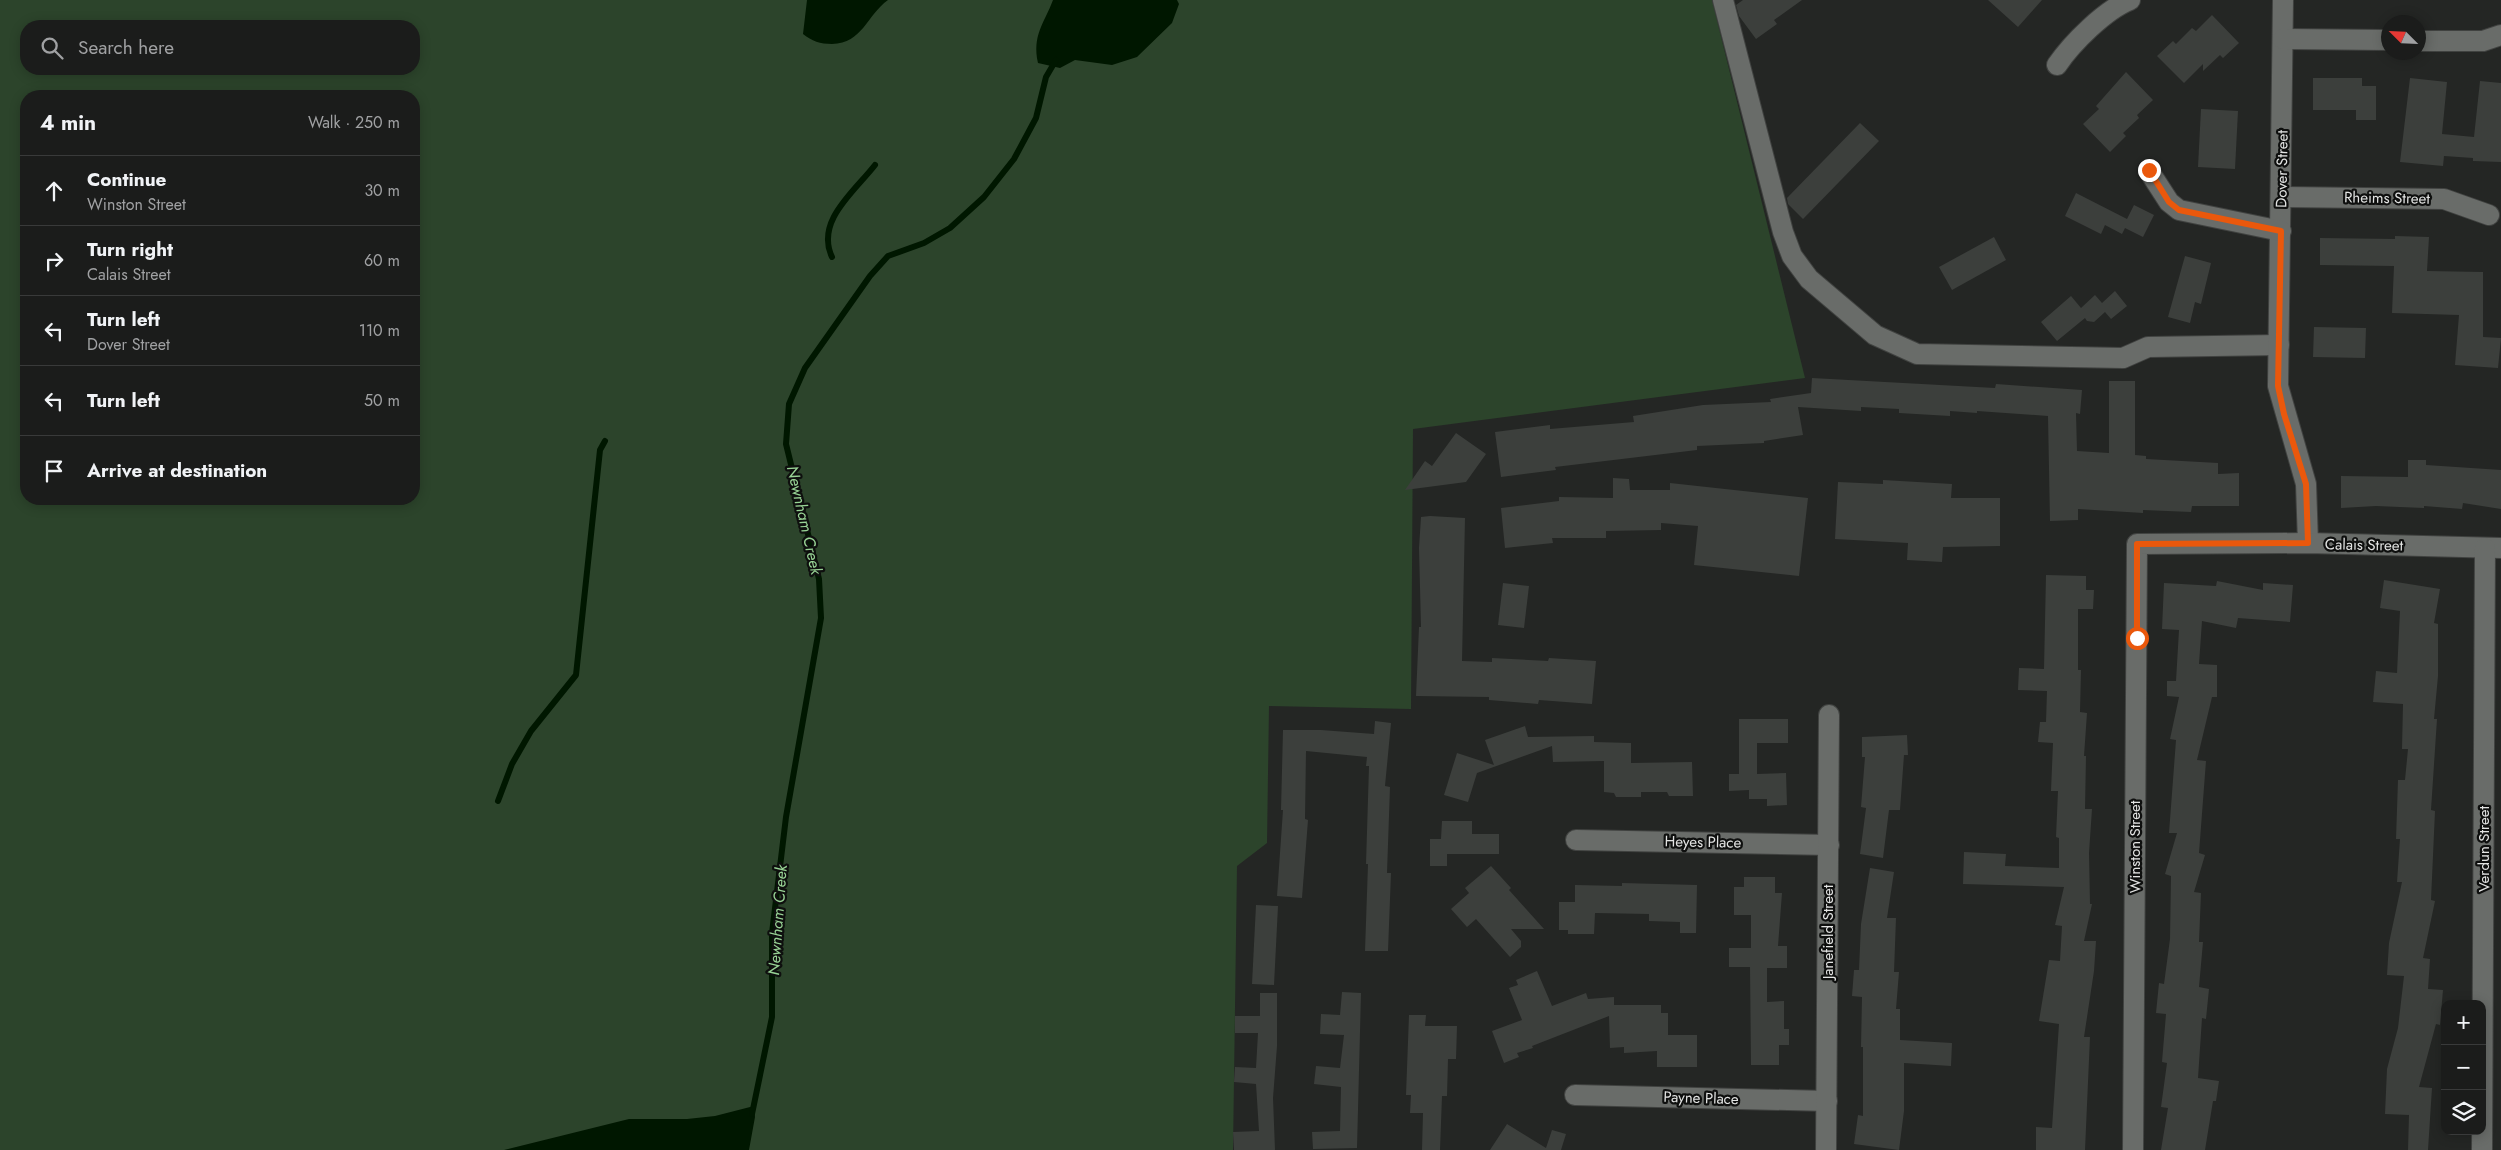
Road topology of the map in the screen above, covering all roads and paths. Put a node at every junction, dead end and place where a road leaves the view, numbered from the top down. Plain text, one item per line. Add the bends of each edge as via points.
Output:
1 (1723, 0) edge
2 (2130, 0) edge
3 (2283, 0) edge
4 (2501, 34) edge
5 (2283, 39) junction
6 (2381, 40) edge
7 (2426, 40) edge
8 (2057, 65) dead end
9 (2149, 170) dead end
10 (2282, 197) junction
11 (2489, 215) dead end
12 (2281, 231) junction
13 (2279, 345) junction
14 (2308, 543) junction
15 (2137, 544) joint
16 (2493, 548) edge
17 (1829, 715) dead end
18 (1576, 840) dead end
19 (1829, 844) junction
20 (1575, 1095) dead end
21 (1826, 1101) junction
22 (1826, 1150) edge
23 (2133, 1150) edge
24 (2482, 1150) edge

1 - 13 street via 1792,256 1809,279 1875,335 1917,354 2123,358 2148,347
2 - 8 street via 2115,6
3 - 5 street, Dover Street
4 - 7 street via 2483,41
5 - 6 street
5 - 10 street, Dover Street
9 - 12 street via 2169,202 2179,210
10 - 11 street, Rheims Street via 2444,200
10 - 12 street, Dover Street
12 - 13 street, Dover Street
13 - 14 street, Dover Street via 2278,386 2306,484
14 - 15 street, Calais Street
14 - 16 street, Calais Street
15 - 23 street, Winston Street
16 - 24 street, Verdun Street
17 - 19 street, Janefield Street
18 - 19 street, Heyes Place
19 - 21 street, Janefield Street
20 - 21 street, Payne Place
21 - 22 street, Janefield Street

